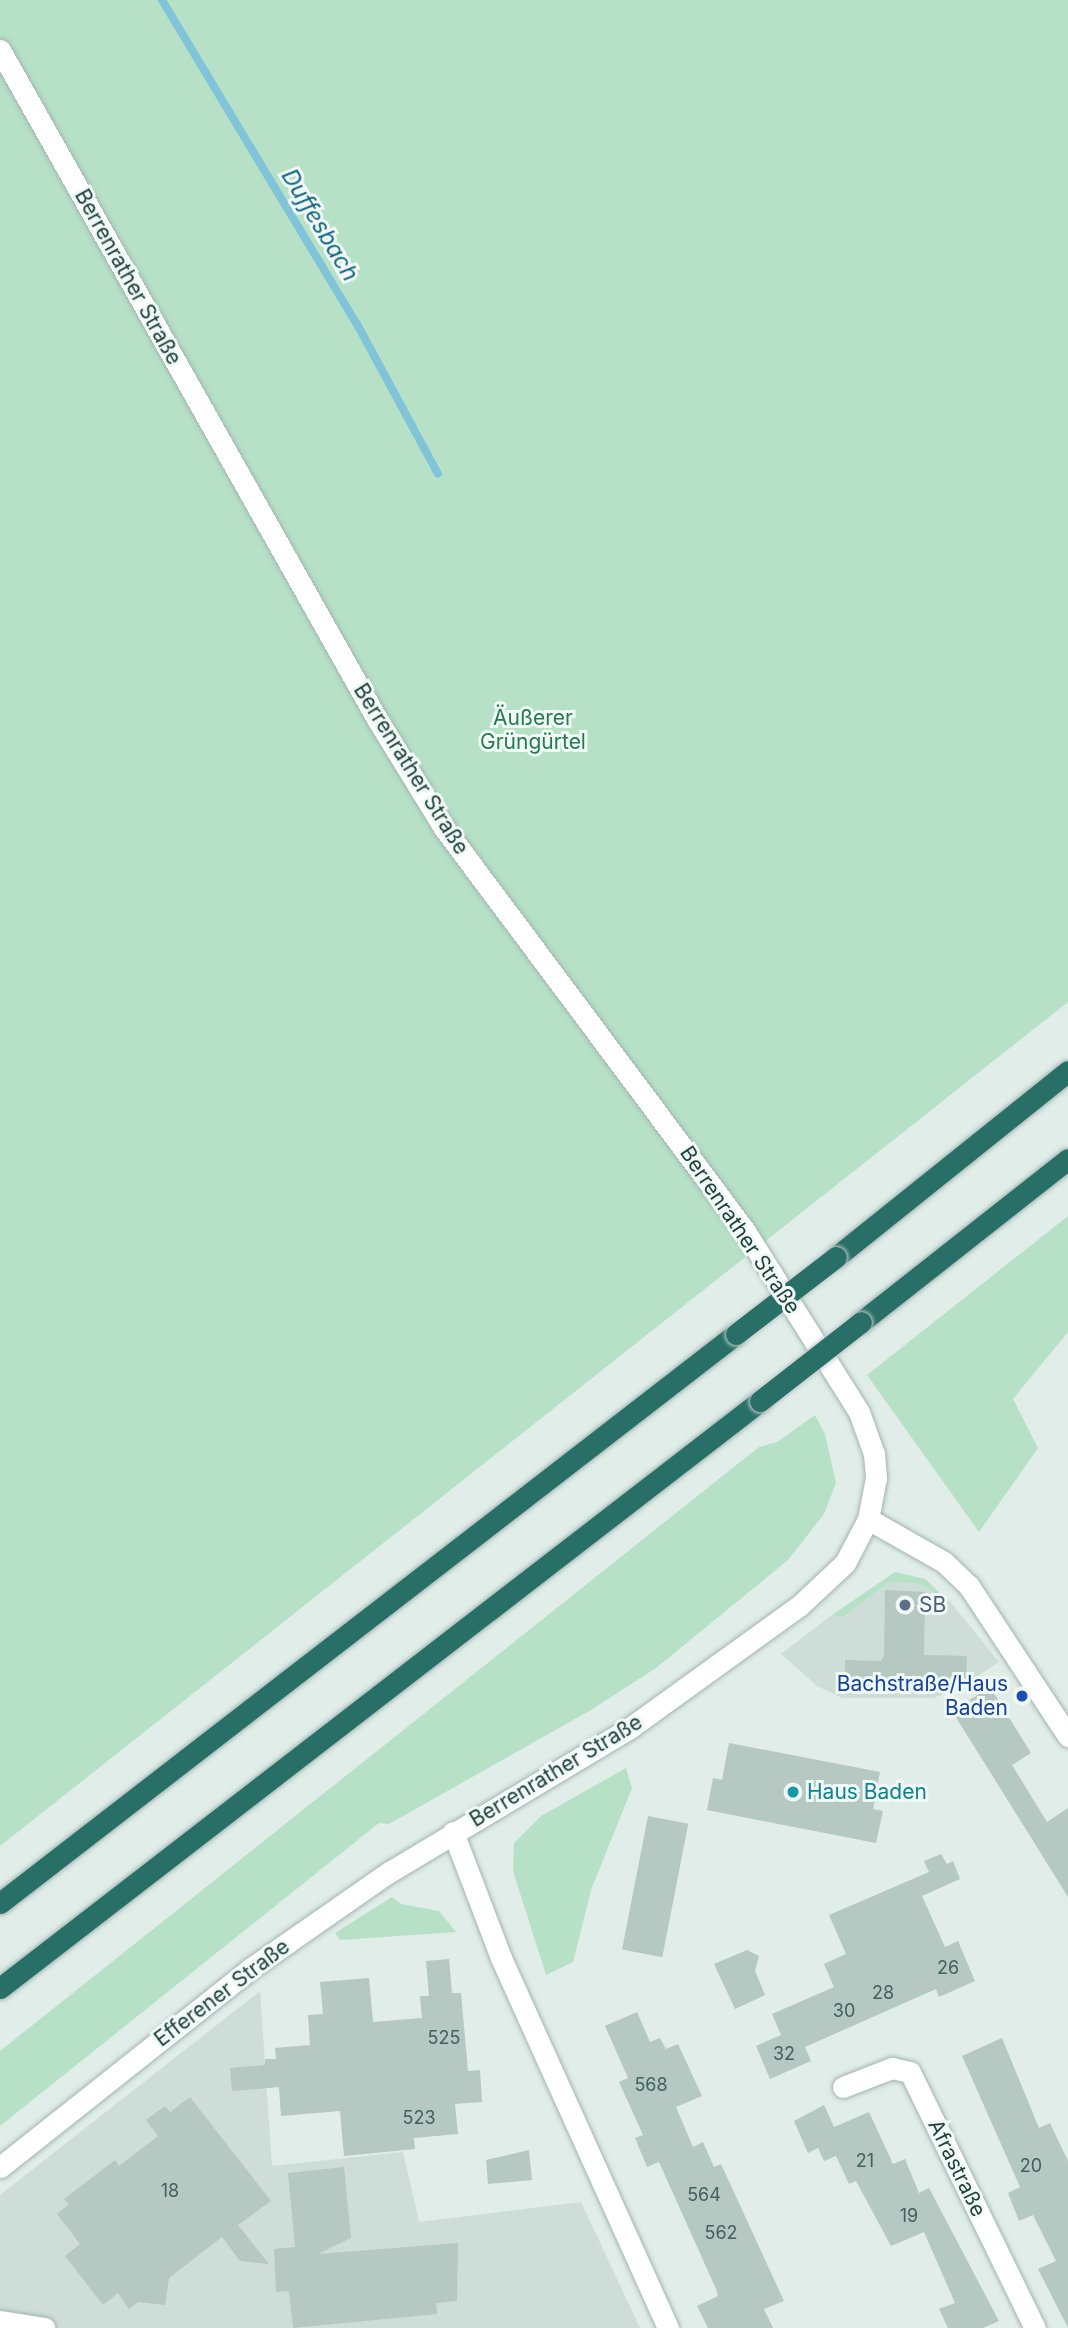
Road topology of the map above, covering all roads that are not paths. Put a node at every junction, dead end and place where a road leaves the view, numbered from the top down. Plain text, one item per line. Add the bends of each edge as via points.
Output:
1 (0, 50) edge
2 (1068, 1071) edge
3 (1068, 1158) edge
4 (868, 1519) junction
5 (1068, 1736) edge
6 (453, 1832) junction
7 (0, 1903) edge
8 (0, 1988) edge
9 (843, 2087) dead end
10 (0, 2167) edge
11 (0, 2321) edge
12 (44, 2328) edge
13 (668, 2328) edge
14 (1035, 2328) edge

1 - 4 street, Berrenrather Straße via 377,719 444,828 745,1231 859,1412 874,1454 876,1478
2 - 7 highway, bridge via 836,1257
3 - 8 highway, bridge
4 - 5 street via 944,1562 969,1586
4 - 6 street, Berrenrather Straße via 833,1577 745,1647 629,1728
6 - 10 street, Efferener Straße via 250,1969
6 - 13 street, Berrenrather Straße via 501,1958
9 - 14 street, Afrastraße via 892,2068 910,2072
11 - 12 street

